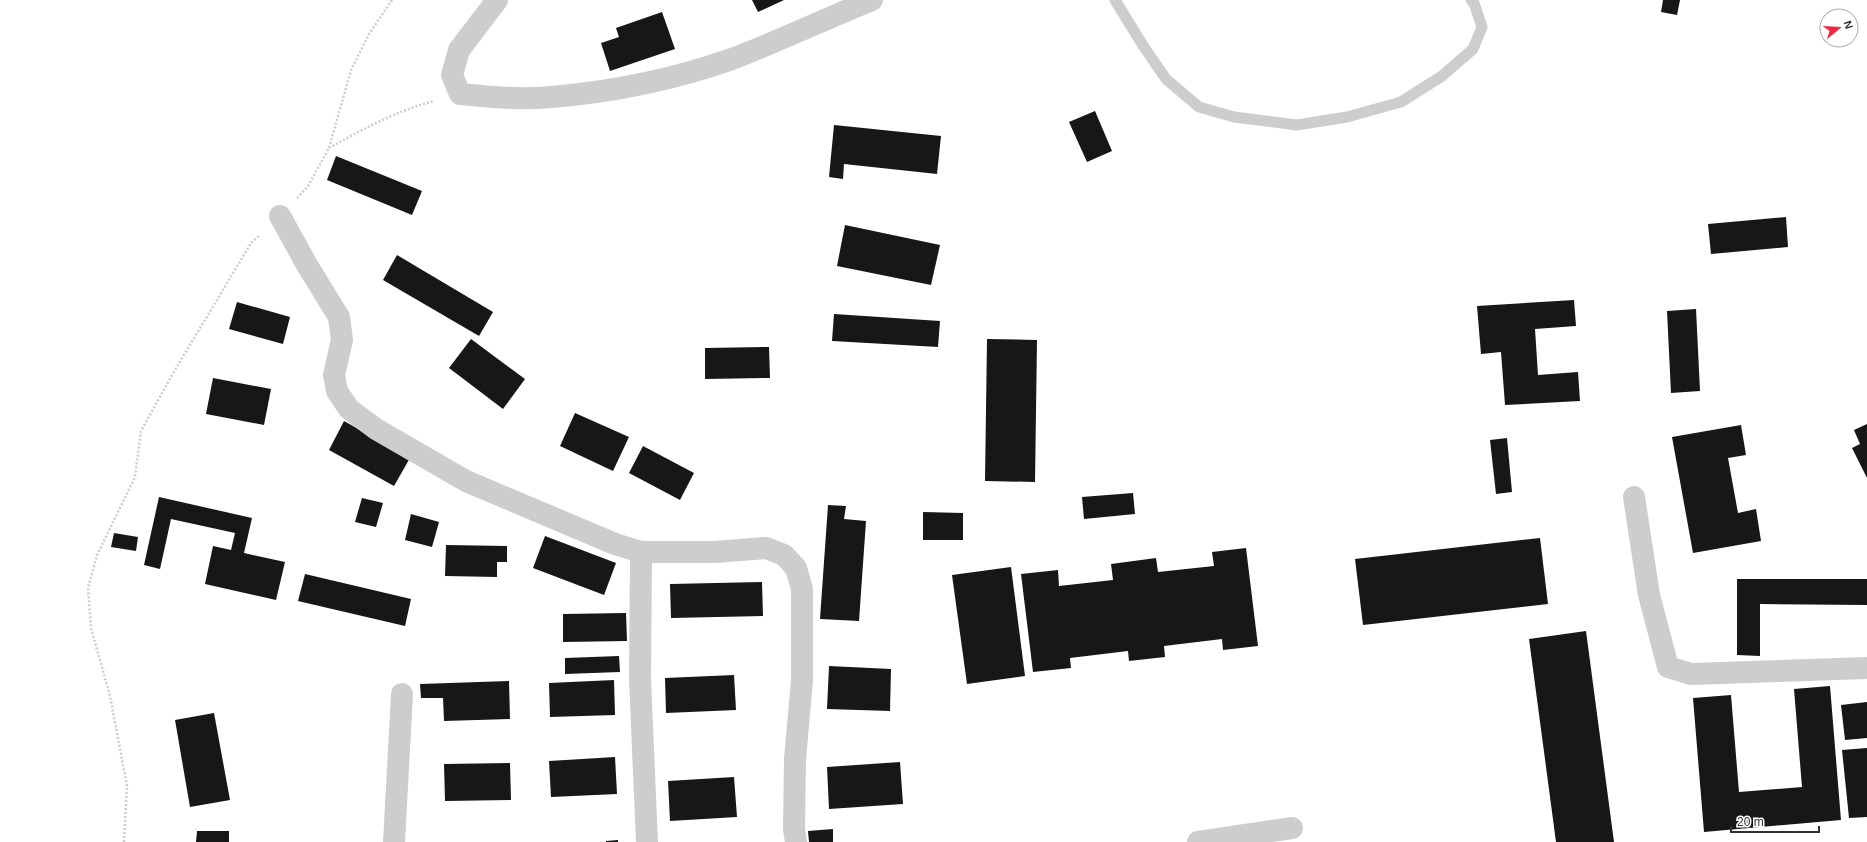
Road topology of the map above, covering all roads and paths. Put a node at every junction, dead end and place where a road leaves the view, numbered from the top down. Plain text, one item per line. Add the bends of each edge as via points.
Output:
1 (392, 0) edge
2 (497, 0) edge
3 (872, 0) edge
4 (1115, 0) edge
5 (1471, 0) edge
6 (460, 94) junction
7 (329, 148) junction
8 (280, 216) junction
9 (1634, 497) dead end
10 (641, 552) junction
11 (1867, 668) edge
12 (402, 694) dead end
13 (1292, 828) dead end
14 (124, 842) edge
15 (394, 842) edge
16 (647, 842) edge
17 (796, 842) edge
18 (1198, 842) edge

1 - 7 path via 368,34 352,70
2 - 6 street via 459,50 452,75
3 - 6 street via 731,59 669,77 550,98
4 - 5 lane via 1166,79 1199,107 1234,117 1296,125 1347,117 1401,102 1442,76 1473,49 1482,27
6 - 7 path via 416,106 371,124
7 - 8 path via 308,186
8 - 10 street via 339,317 342,340 334,375 337,391 349,409 376,429 466,481 615,544
8 - 14 path via 250,243 141,431 135,477 97,555 88,588 91,628 110,696 127,786
9 - 11 street via 1649,595 1668,667 1691,674
10 - 16 street via 640,680
10 - 17 street via 715,552 766,548 784,555 796,568 802,589 802,680 795,759
12 - 15 street
13 - 18 street

